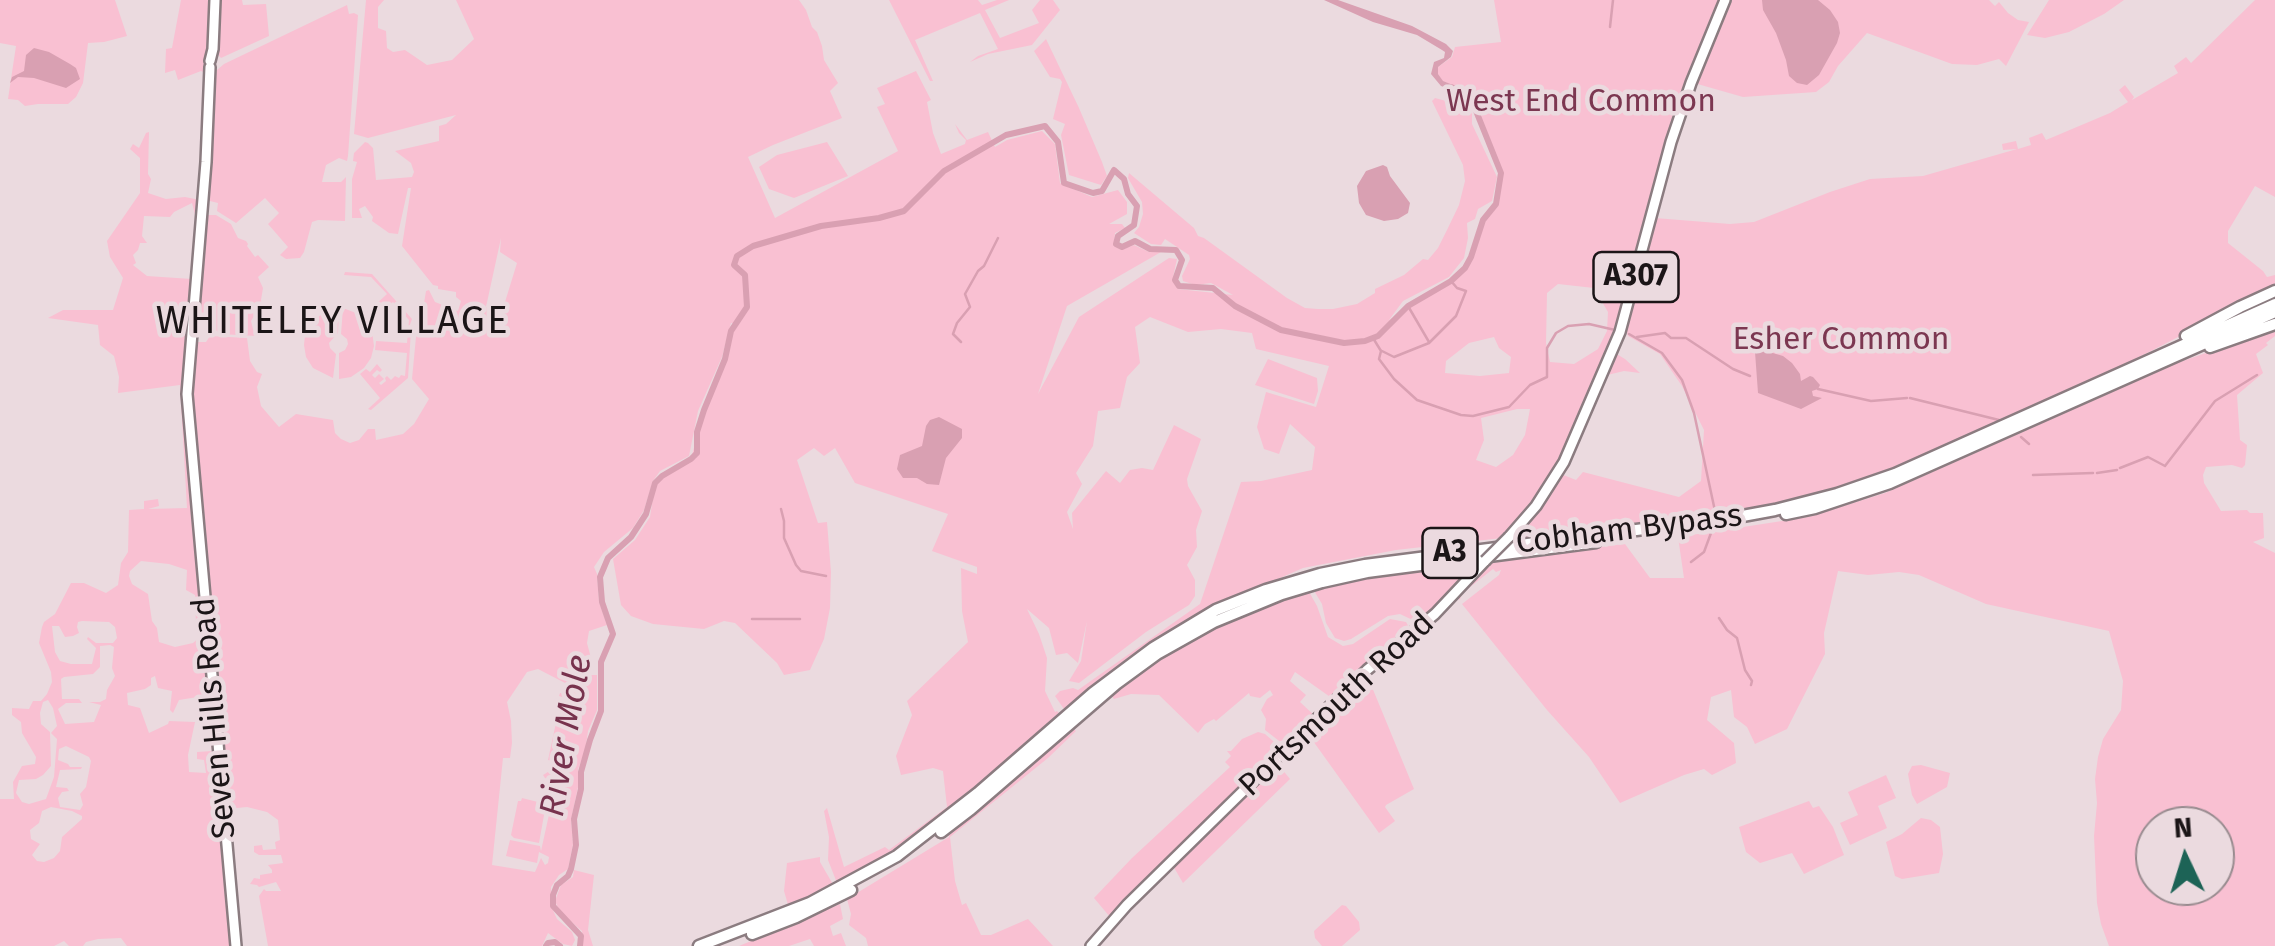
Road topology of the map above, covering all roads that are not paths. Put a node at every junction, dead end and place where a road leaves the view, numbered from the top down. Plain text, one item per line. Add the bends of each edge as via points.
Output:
1 (215, 0) edge
2 (1725, 0) edge
3 (2275, 290) edge
4 (2273, 312) edge
5 (2115, 375) junction
6 (236, 946) edge
7 (698, 946) edge
8 (718, 946) edge
9 (1092, 946) edge

1 - 6 main road, Seven Hills Road via 187,394
2 - 9 main road, Portsmouth Road / A307, bridge via 1681,112 1620,332 1564,462 1536,506 1435,614 1341,695
3 - 5 highway
4 - 5 highway, Cobham Bypass / A3
4 - 8 highway, Cobham Bypass / A3 via 1890,484 1814,508 1367,572 1246,608 1157,654 909,856 796,917
5 - 7 highway, Cobham Bypass / A3 via 1894,474 1806,502 1720,520 1365,565 1216,610 1093,693 897,856 810,903

